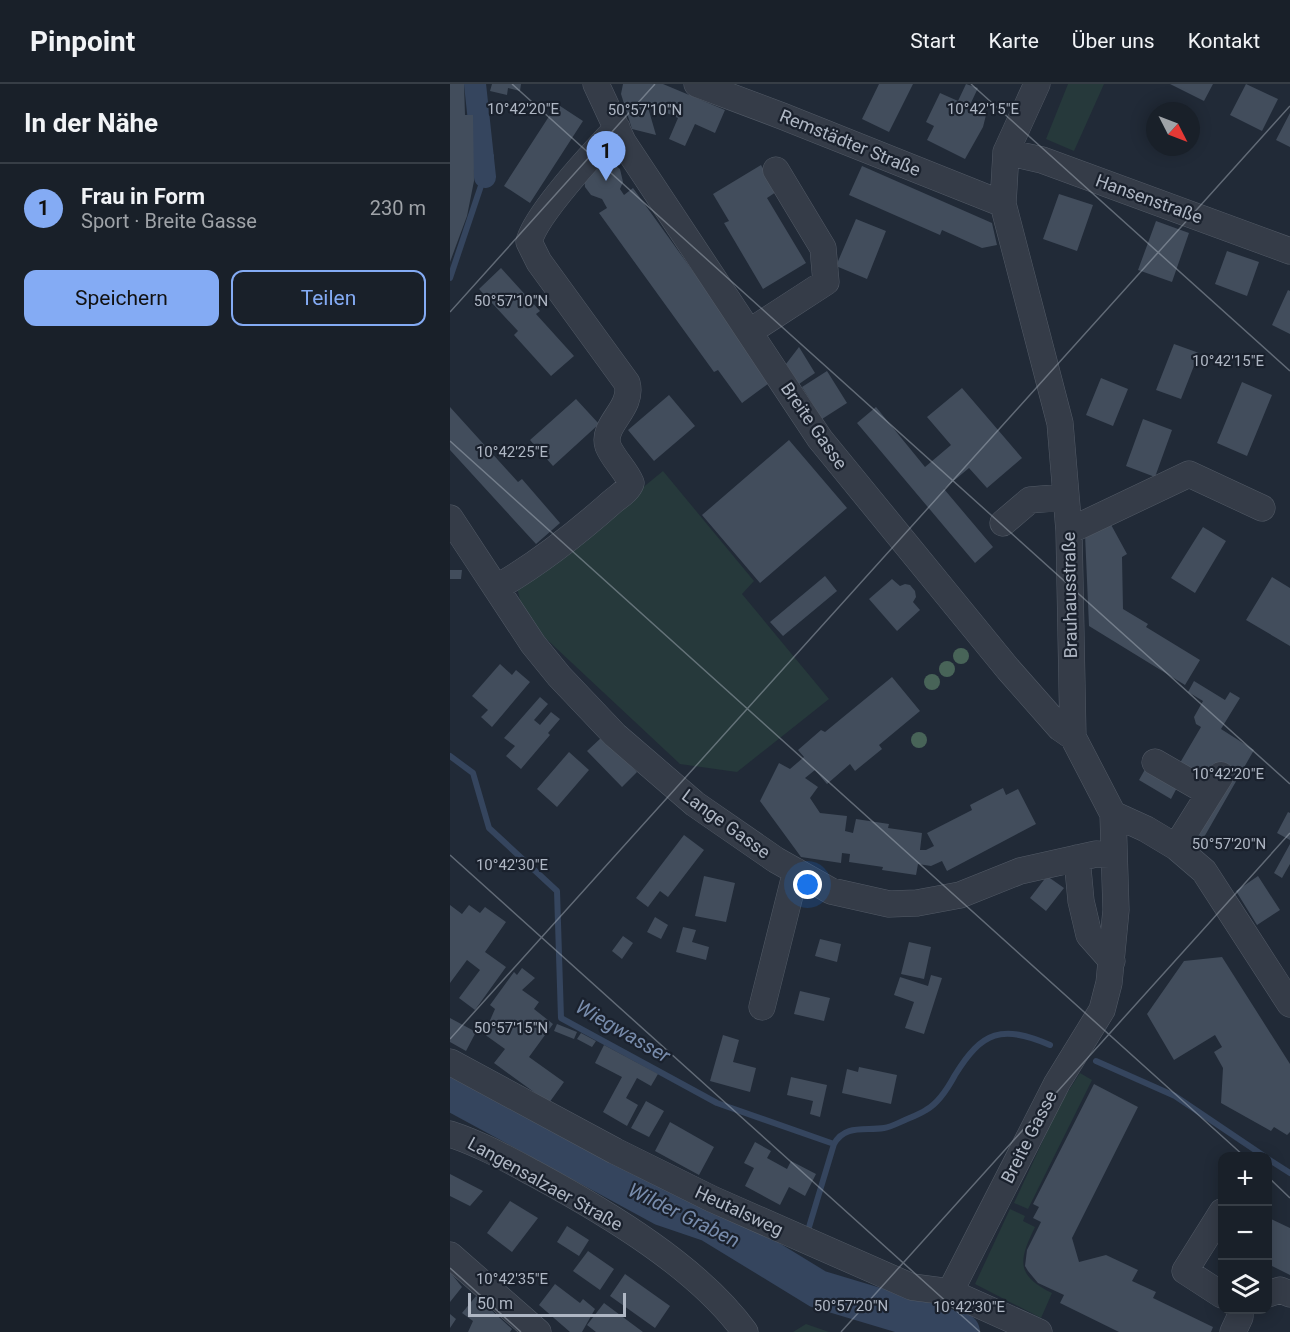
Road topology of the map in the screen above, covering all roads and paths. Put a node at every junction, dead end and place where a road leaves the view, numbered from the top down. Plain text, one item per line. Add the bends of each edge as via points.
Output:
1 (596, 84) edge
2 (697, 84) edge
3 (1037, 84) edge
4 (620, 135) junction
5 (1006, 152) junction
6 (776, 170) dead end
7 (1002, 204) junction
8 (1290, 251) edge
9 (749, 332) junction
10 (1066, 497) junction
11 (1262, 508) dead end
12 (450, 518) edge
13 (1003, 523) dead end
14 (1069, 531) junction
15 (496, 588) junction
16 (1073, 737) junction
17 (1155, 762) dead end
18 (1113, 814) junction
19 (1176, 847) junction
20 (1114, 855) junction
21 (1077, 858) junction
22 (796, 871) junction
23 (1111, 972) junction
24 (1290, 1004) edge
25 (762, 1007) dead end
26 (450, 1062) edge
27 (450, 1134) edge
28 (1218, 1218) edge
29 (450, 1255) edge
30 (950, 1292) junction
31 (1218, 1292) edge
32 (1272, 1293) edge
33 (1290, 1294) edge
34 (1240, 1314) edge
35 (538, 1332) edge
36 (745, 1332) edge
37 (1039, 1332) edge
38 (1233, 1332) edge

1 - 4 street, Breite Gasse
2 - 7 street, Remstädter Straße
3 - 5 street
4 - 9 street, Breite Gasse
4 - 15 street via 549,206 529,242 539,262 627,383 626,403 607,440 632,483 537,563
5 - 7 street, Brauhausstraße
5 - 8 street, Hansenstraße via 1042,160
6 - 9 street via 822,248 826,282
7 - 10 street, Brauhausstraße via 1060,423
9 - 16 street, Breite Gasse via 820,440 1008,669 1060,728
10 - 13 street via 1030,500
10 - 14 street, Brauhausstraße
11 - 14 street via 1189,474
12 - 15 street, Lange Gasse
14 - 16 street, Brauhausstraße
15 - 22 street, Lange Gasse via 539,652 615,735 695,804
16 - 18 street, Brauhausstraße
17 - 19 street via 1215,784
18 - 19 street
18 - 20 street, Brauhausstraße
19 - 24 street via 1204,871
20 - 21 street, Lange Gasse
20 - 23 street, Brauhausstraße via 1116,910
21 - 22 street, Lange Gasse via 1020,871 960,895 917,903 889,904 831,891
21 - 23 street via 1089,935
22 - 25 street
23 - 30 street, Breite Gasse via 1102,1010 1057,1083
26 - 30 street, Heutalsweg via 712,1199 912,1287
27 - 36 street, Langensalzaer Straße via 567,1191 631,1231 693,1277 722,1303
28 - 31 street via 1185,1271
29 - 35 street
30 - 37 street, Heutalsweg
32 - 33 street via 1280,1290
34 - 38 street

